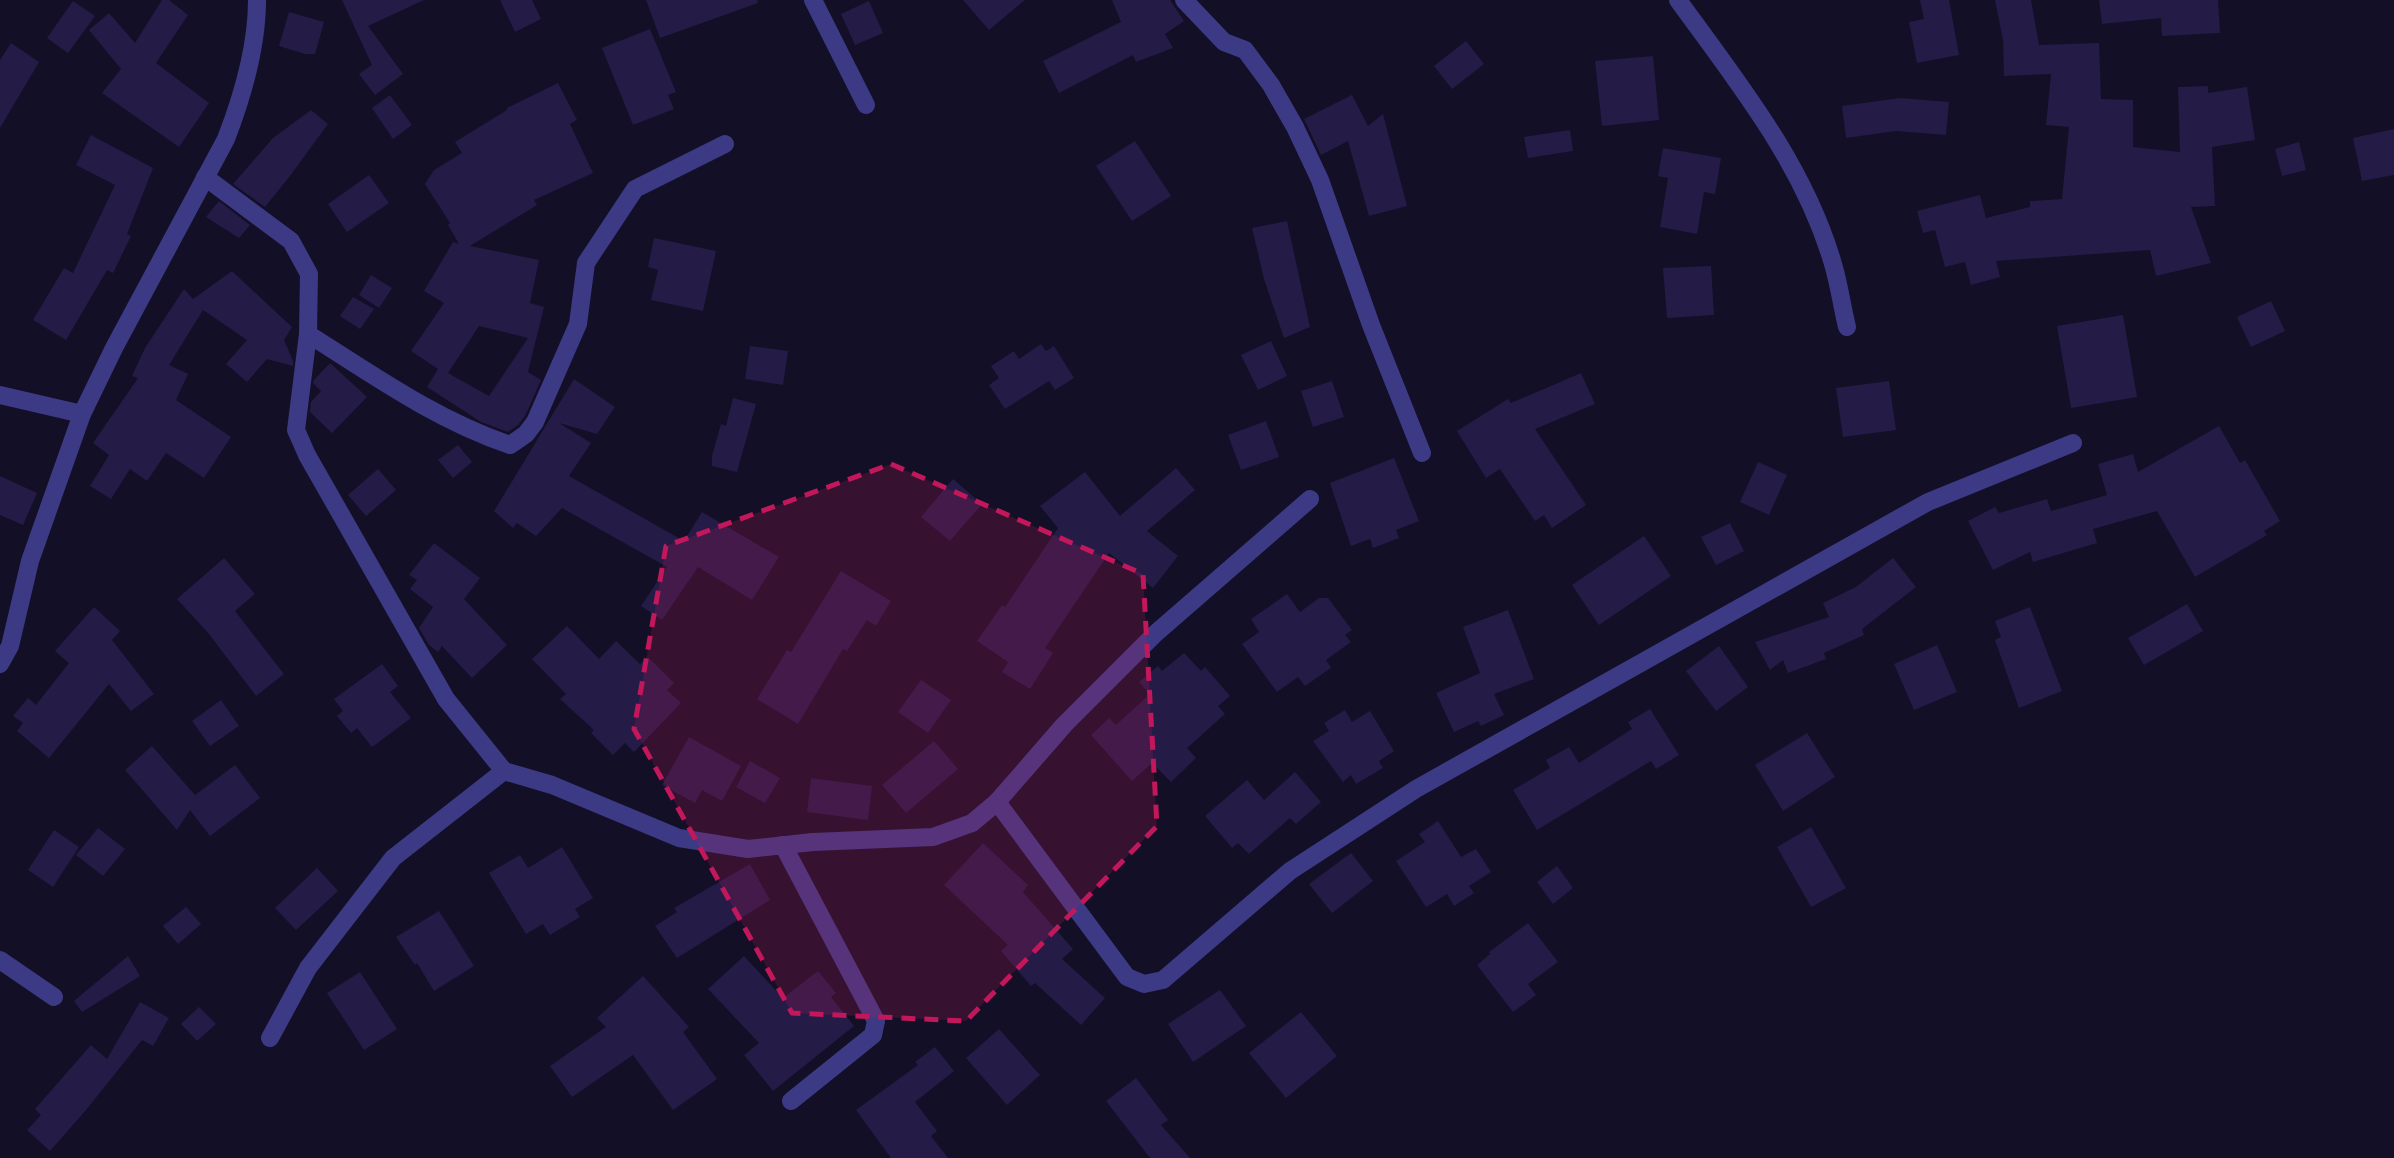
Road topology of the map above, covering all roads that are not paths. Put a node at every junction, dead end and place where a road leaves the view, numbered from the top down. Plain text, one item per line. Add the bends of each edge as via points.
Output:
1 (257, 0) edge
2 (813, 0) edge
3 (1184, 0) edge
4 (1678, 0) edge
5 (866, 105) dead end
6 (725, 144) dead end
7 (205, 177) junction
8 (1847, 327) dead end
9 (308, 334) junction
10 (0, 395) edge
11 (82, 414) junction
12 (2074, 443) dead end
13 (1422, 453) dead end
14 (1310, 499) dead end
15 (0, 664) edge
16 (504, 771) junction
17 (997, 802) junction
18 (783, 845) junction
19 (0, 960) edge
20 (54, 997) dead end
21 (270, 1038) dead end
22 (790, 1101) dead end

1 - 7 street via 254,44 235,115
2 - 5 street
3 - 13 street via 1224,41 1245,50 1295,127 1320,180
4 - 8 street via 1763,117 1787,158 1833,264
6 - 9 street via 635,189 586,264 578,324 535,422 510,444 460,425 391,388
7 - 9 street via 291,241 309,274
7 - 11 street
9 - 16 street via 296,430 307,455 446,699
10 - 11 street
11 - 15 street via 30,561 10,646
12 - 17 street via 1928,502 1416,789 1290,871 1163,980 1144,984 1127,977
14 - 17 street via 1156,633 1064,725
16 - 18 street via 552,785 678,838 748,849
16 - 21 street via 393,858 308,968
17 - 18 street via 972,823 933,837
18 - 22 street via 876,1021 873,1035
19 - 20 street

